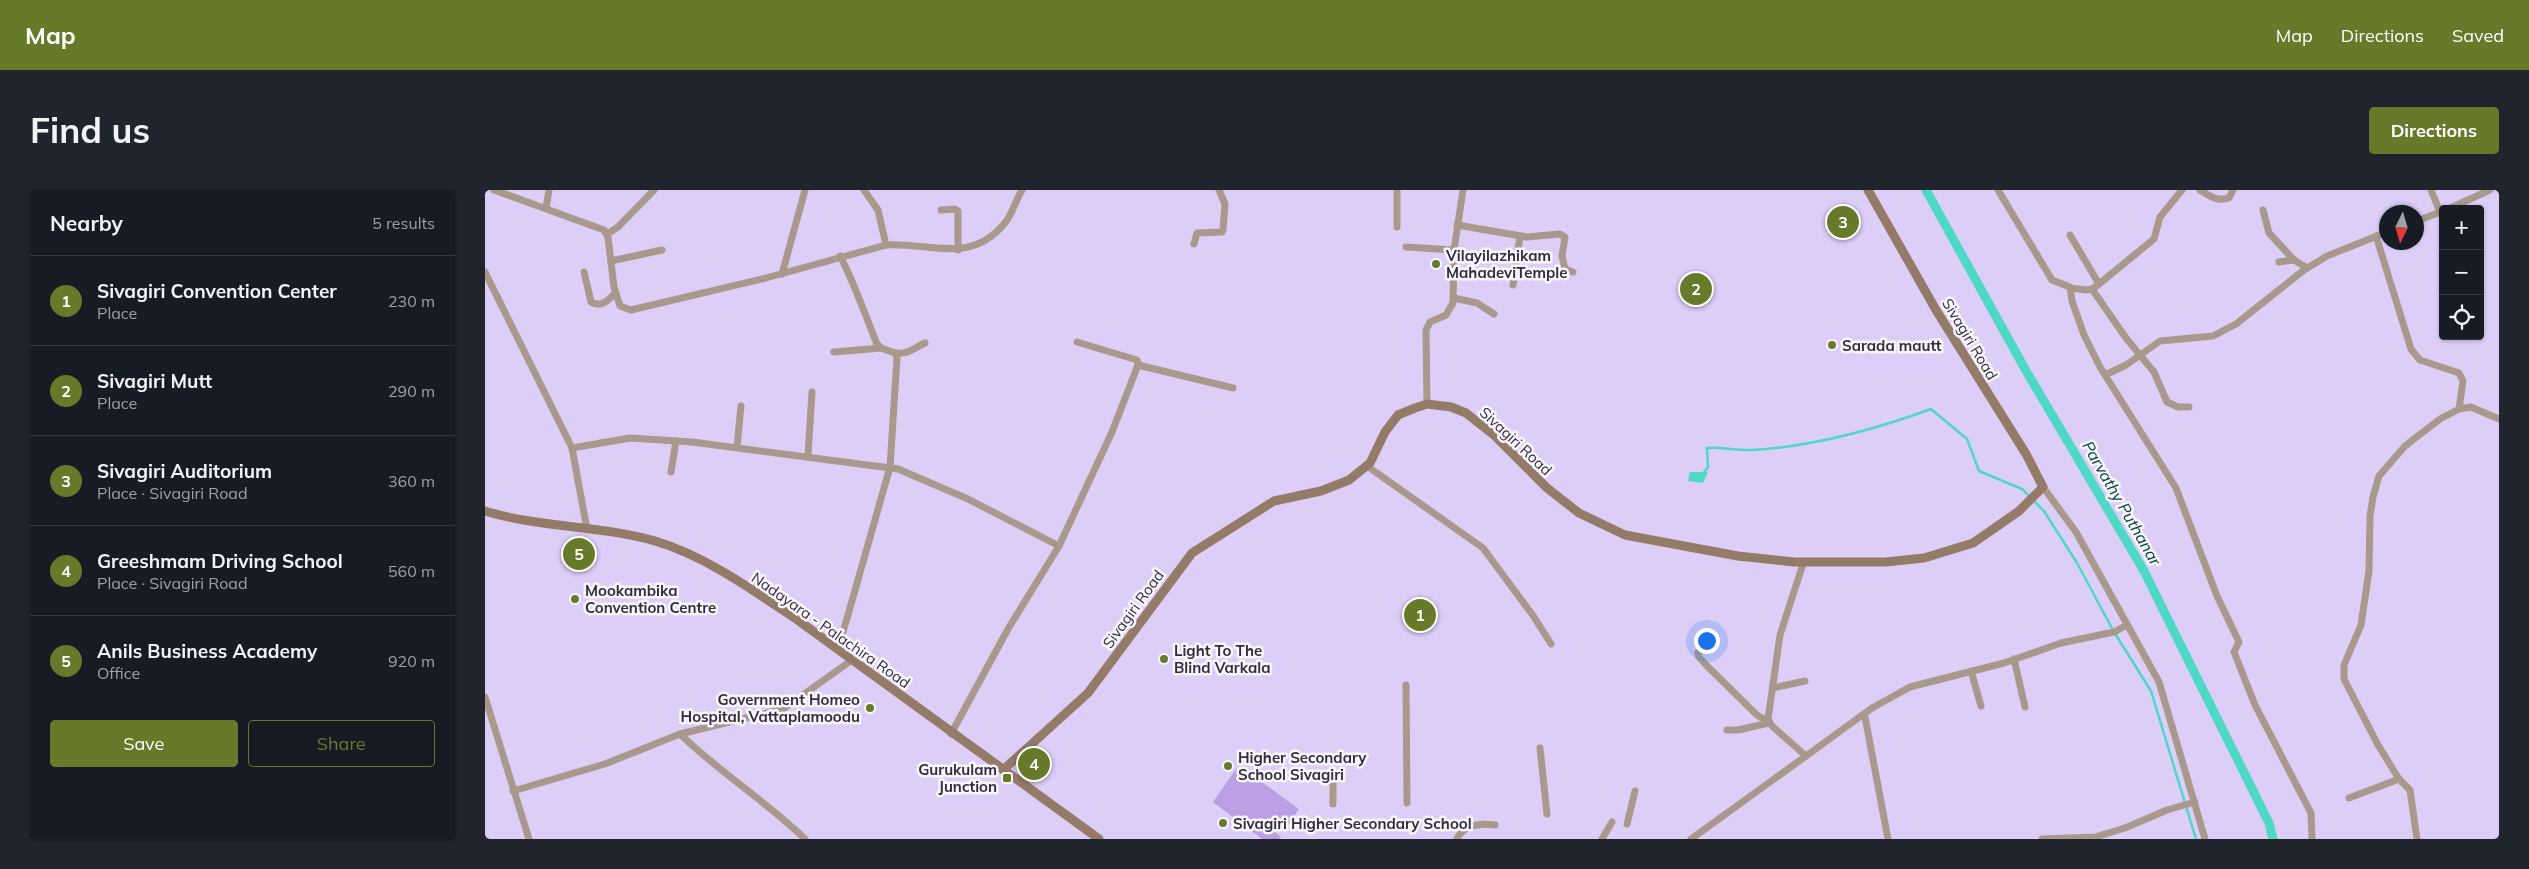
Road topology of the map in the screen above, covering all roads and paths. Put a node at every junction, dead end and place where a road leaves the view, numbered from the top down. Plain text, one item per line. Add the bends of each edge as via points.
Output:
1 (498, 190) edge
2 (549, 190) edge
3 (654, 190) edge
4 (805, 190) edge
5 (864, 190) edge
6 (1022, 190) edge
7 (1219, 190) edge
8 (1397, 190) edge
9 (1463, 190) edge
10 (1868, 190) edge
11 (1998, 190) edge
12 (2182, 190) edge
13 (2200, 190) edge
14 (2233, 190) edge
15 (2431, 190) edge
16 (2490, 190) edge
17 (2457, 205) edge
18 (546, 208) junction
19 (2439, 208) edge
20 (941, 210) dead end
21 (2263, 210) dead end
22 (2439, 213) edge
23 (2424, 218) edge
24 (1457, 225) junction
25 (1397, 227) dead end
26 (607, 234) junction
27 (2070, 235) dead end
28 (2379, 235) edge
29 (1520, 236) junction
30 (2376, 236) junction
31 (1194, 244) dead end
32 (886, 245) junction
33 (1406, 247) dead end
34 (662, 250) dead end
35 (958, 250) junction
36 (1454, 250) junction
37 (840, 256) junction
38 (2294, 260) junction
39 (611, 261) junction
40 (2279, 262) dead end
41 (2307, 268) junction
42 (485, 272) edge
43 (584, 272) dead end
44 (1573, 272) dead end
45 (782, 274) junction
46 (2099, 284) junction
47 (1513, 285) dead end
48 (2071, 288) junction
49 (2092, 289) junction
50 (615, 293) junction
51 (1454, 298) junction
52 (1494, 314) dead end
53 (1077, 342) dead end
54 (925, 343) dead end
55 (881, 348) junction
56 (834, 352) dead end
57 (895, 354) junction
58 (2141, 354) junction
59 (1138, 365) junction
60 (2107, 374) junction
61 (1233, 388) dead end
62 (812, 392) dead end
63 (1427, 404) junction
64 (741, 406) dead end
65 (2189, 407) dead end
66 (2459, 409) junction
67 (2499, 419) edge
68 (676, 441) junction
69 (737, 447) junction
70 (572, 448) junction
71 (808, 456) junction
72 (1367, 466) junction
73 (890, 468) junction
74 (671, 472) dead end
75 (2043, 487) junction
76 (485, 511) edge
77 (587, 529) junction
78 (1059, 546) junction
79 (1804, 560) junction
80 (2127, 625) junction
81 (1551, 644) dead end
82 (835, 648) junction
83 (1699, 653) dead end
84 (2014, 659) junction
85 (852, 660) junction
86 (1971, 671) junction
87 (1805, 680) dead end
88 (1406, 685) dead end
89 (1773, 688) junction
90 (485, 697) edge
91 (1981, 706) dead end
92 (2025, 708) dead end
93 (1865, 717) dead end
94 (1769, 722) junction
95 (1727, 730) dead end
96 (680, 734) junction
97 (951, 734) junction
98 (1540, 748) dead end
99 (1806, 756) junction
100 (1003, 770) junction
101 (1333, 778) dead end
102 (2399, 779) junction
103 (513, 791) junction
104 (1635, 791) dead end
105 (2349, 798) dead end
106 (2195, 802) junction
107 (1407, 803) dead end
108 (1333, 804) dead end
109 (1547, 814) dead end
110 (1612, 822) dead end
111 (1627, 824) dead end
112 (1495, 825) dead end
113 (529, 839) edge
114 (805, 839) edge
115 (1099, 839) edge
116 (1457, 839) edge
117 (1602, 839) edge
118 (1691, 839) edge
119 (1888, 839) edge
120 (2042, 839) edge
121 (2205, 839) edge
122 (2312, 839) edge
123 (2417, 839) edge

1 - 18 street
2 - 18 street
3 - 26 street
4 - 45 street
5 - 32 street via 879,210
6 - 35 street via 1004,224 982,242
7 - 31 street via 1225,204 1223,230 1197,233
8 - 25 street
9 - 24 street
10 - 75 main road, Sivagiri Road
11 - 48 street via 2052,280
12 - 46 street via 2159,217 2154,239
13 - 14 street via 2217,200 2229,198
15 - 19 street
16 - 17 street
18 - 26 street via 602,229
20 - 35 street via 958,211
21 - 38 street via 2269,233
22 - 23 street
24 - 29 street
24 - 36 street
26 - 39 street
27 - 46 street
28 - 30 street
29 - 44 street via 1563,235 1563,260 1567,270
29 - 47 street
30 - 41 street
30 - 66 street via 2411,350 2420,360 2459,374 2463,381
32 - 35 street
32 - 37 street
33 - 36 street
34 - 39 street
36 - 51 street
37 - 45 street
37 - 55 street
38 - 40 street
38 - 41 street
39 - 50 street
41 - 58 street via 2236,324 2213,336 2160,341
42 - 70 street
43 - 50 street via 591,302 595,305 606,302
45 - 50 street via 631,310 620,306
46 - 49 street
48 - 49 street
48 - 60 street via 2072,301 2084,335
49 - 58 street
51 - 52 street via 1477,302
51 - 63 street via 1447,313 1427,326
53 - 59 street via 1137,360
54 - 57 street via 911,351
55 - 56 street
55 - 57 street
57 - 73 street
58 - 60 street
58 - 65 street via 2158,380 2167,402
59 - 61 street
59 - 78 street via 1112,432
60 - 122 street via 2176,488 2217,596 2239,642 2234,652 2255,705 2311,813
62 - 71 street
63 - 72 main road, Sivagiri Road via 1398,415
63 - 79 main road, Sivagiri Road via 1466,413 1579,513 1625,535 1738,556 1794,562
64 - 69 street
66 - 67 street via 2471,407
66 - 102 street via 2405,446 2379,476 2369,516 2369,571 2361,625 2344,665 2344,679
68 - 69 street
68 - 70 street via 631,438
68 - 74 street
69 - 71 street
70 - 77 street
71 - 73 street
72 - 81 street via 1478,543
72 - 100 main road, Sivagiri Road via 1349,480 1321,491 1275,501 1192,553 1088,693
73 - 78 street via 968,499
73 - 82 street via 840,642
75 - 79 main road, Sivagiri Road via 2019,511 1973,543 1924,558 1886,562
75 - 80 street via 2076,532
76 - 77 main road, Nadayara - Palachira Road
77 - 82 main road, Nadayara - Palachira Road via 654,541 689,554 772,603
78 - 97 street via 1008,629
79 - 89 street via 1780,635
80 - 84 street via 2114,632 2061,643
80 - 106 street via 2159,682
82 - 85 main road, Nadayara - Palachira Road
83 - 94 street via 1699,658 1707,666 1757,715
84 - 86 street
84 - 92 street
85 - 96 street via 783,709
85 - 97 main road, Nadayara - Palachira Road
86 - 91 street
86 - 99 street via 1910,687 1872,708
87 - 89 street
88 - 107 street
89 - 94 street via 1768,706
90 - 103 street
93 - 119 street
94 - 95 street
94 - 99 street
96 - 103 street via 605,764
96 - 114 street
97 - 100 main road, Nadayara - Palachira Road
98 - 109 street
99 - 118 street
100 - 115 main road, Nadayara - Palachira Road
101 - 108 street
102 - 105 street
102 - 123 street via 2409,790
103 - 113 street
104 - 111 street
106 - 120 street via 2095,837
106 - 121 street
110 - 117 street
112 - 116 street via 1470,826 1461,831

